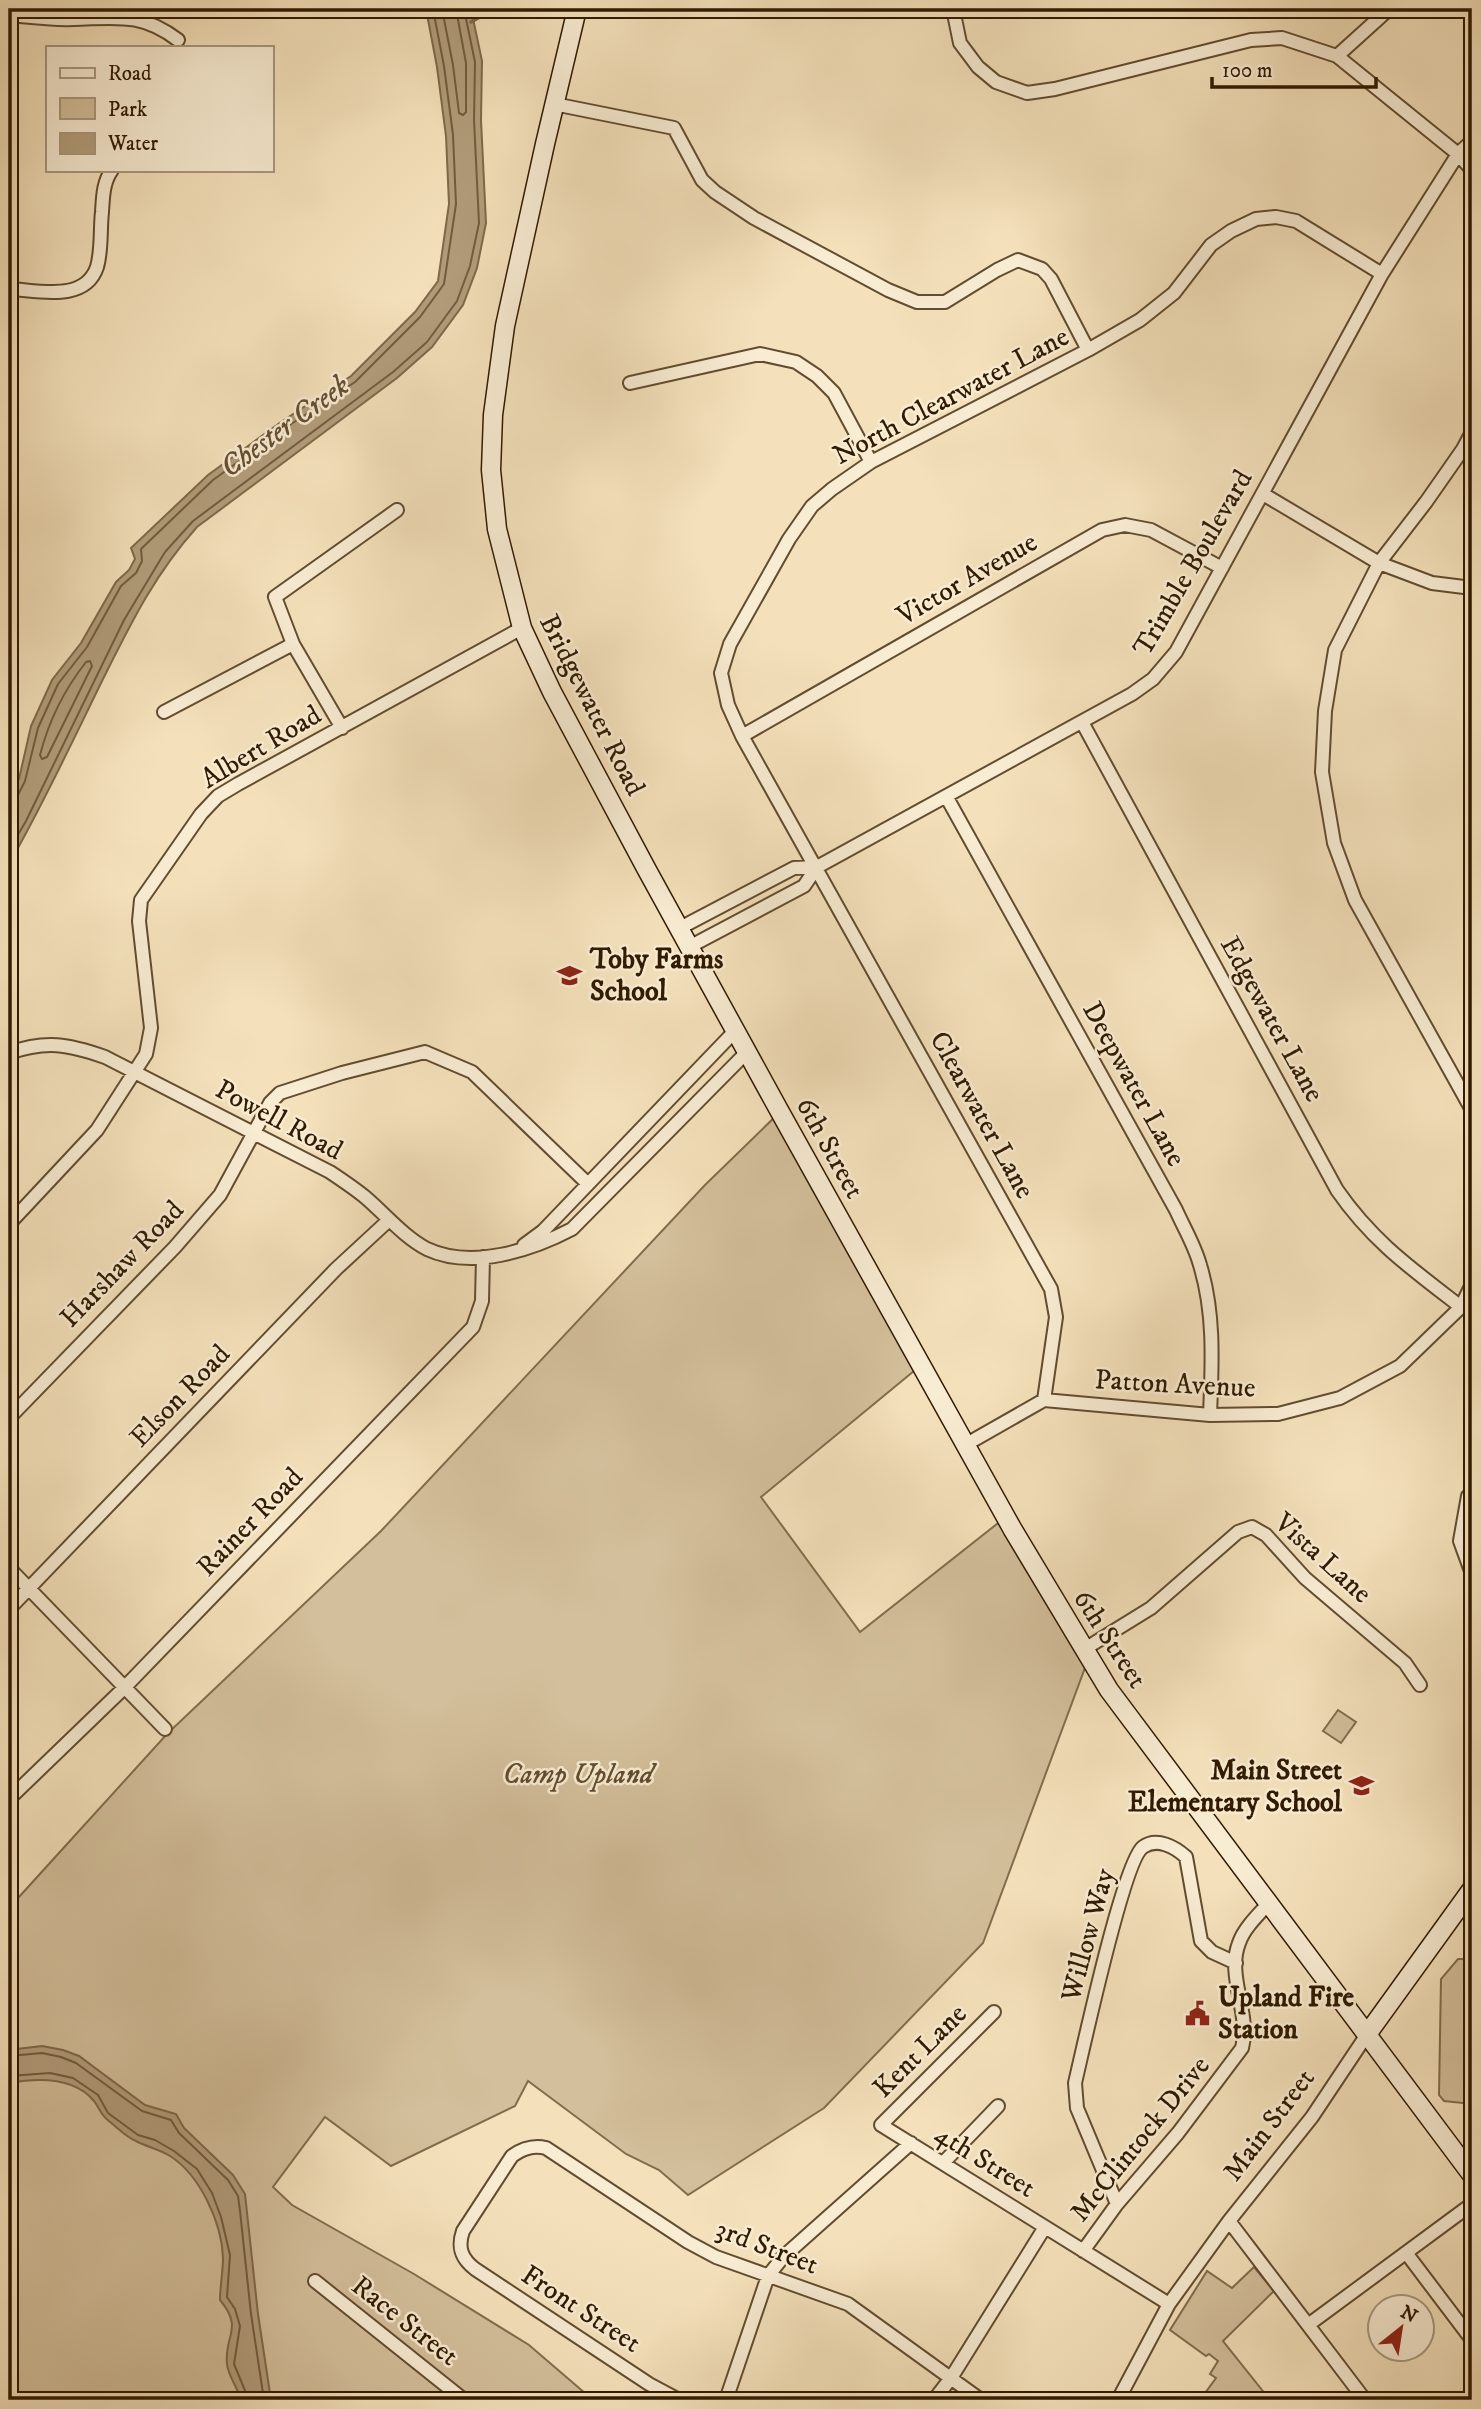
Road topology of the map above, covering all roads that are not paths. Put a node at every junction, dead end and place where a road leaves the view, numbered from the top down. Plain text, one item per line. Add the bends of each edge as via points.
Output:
1 (953, 9) edge
2 (1389, 9) edge
3 (574, 14) edge
4 (9, 15) edge
5 (178, 40) dead end
6 (1337, 56) junction
7 (554, 104) junction
8 (1472, 141) edge
9 (1458, 154) junction
10 (1472, 170) edge
11 (111, 172) edge
12 (1382, 274) junction
13 (9, 289) edge
14 (1088, 350) junction
15 (630, 383) dead end
16 (1472, 432) edge
17 (871, 461) junction
18 (1263, 494) junction
19 (397, 510) dead end
20 (1379, 563) junction
21 (1222, 568) junction
22 (1472, 588) edge
23 (522, 628) junction
24 (293, 644) junction
25 (164, 712) dead end
26 (1082, 722) junction
27 (342, 727) junction
28 (742, 736) junction
29 (946, 796) junction
30 (817, 867) junction
31 (678, 929) junction
32 (689, 947) junction
33 (735, 1031) junction
34 (747, 1052) junction
35 (9, 1053) edge
36 (134, 1073) junction
37 (768, 1090) joint
38 (1472, 1110) edge
39 (254, 1133) junction
40 (588, 1184) junction
41 (389, 1220) junction
42 (9, 1224) edge
43 (516, 1251) junction
44 (483, 1256) junction
45 (1472, 1284) edge
46 (1461, 1307) junction
47 (1044, 1400) junction
48 (1210, 1415) junction
49 (9, 1418) edge
50 (965, 1445) junction
51 (1468, 1496) dead end
52 (9, 1568) edge
53 (1472, 1574) edge
54 (29, 1588) junction
55 (9, 1609) edge
56 (1083, 1650) junction
57 (1420, 1685) dead end
58 (124, 1688) junction
59 (165, 1729) dead end
60 (9, 1799) edge
61 (1472, 1889) edge
62 (1269, 1903) junction
63 (1236, 1963) junction
64 (994, 2012) dead end
65 (1368, 2033) junction
66 (998, 2106) dead end
67 (881, 2125) joint
68 (911, 2143) junction
69 (943, 2163) junction
70 (1472, 2175) edge
71 (1117, 2204) junction
72 (1472, 2204) edge
73 (1229, 2221) junction
74 (1045, 2227) junction
75 (1083, 2251) junction
76 (461, 2253) joint
77 (1407, 2254) junction
78 (768, 2276) junction
79 (315, 2281) dead end
80 (1169, 2304) junction
81 (1308, 2325) junction
82 (1472, 2340) edge
83 (951, 2378) junction
84 (464, 2400) edge
85 (679, 2400) edge
86 (726, 2400) edge
87 (934, 2400) edge
88 (981, 2400) edge
89 (1118, 2400) edge
90 (1365, 2400) edge

1 - 6 street via 960,43 978,67 996,82 1027,93 1251,40 1282,38
2 - 6 street
3 - 7 street, Bridgewater Road
4 - 5 street via 133,19 163,29
6 - 9 street
7 - 14 street via 674,128 702,180 733,205 917,302 945,302 1018,260 1031,263 1051,279
7 - 23 street, Bridgewater Road via 505,326 493,415 491,470 497,529
8 - 9 street, Trimble Boulevard
9 - 10 street
9 - 12 street, Trimble Boulevard
11 - 13 street via 103,190 97,267 90,279 79,289 65,292
12 - 14 street, North Clearwater Lane via 1296,221 1256,219 1211,245 1161,305
12 - 18 street, Trimble Boulevard
14 - 17 street, North Clearwater Lane
15 - 17 street via 760,354 796,362 834,393
16 - 20 street
17 - 28 street, North Clearwater Lane via 812,506 730,644 721,673
18 - 20 street
18 - 21 street, Trimble Boulevard
19 - 24 street via 275,597
20 - 22 street via 1432,583
20 - 38 street via 1335,650 1325,711 1322,772 1334,843 1355,901
21 - 26 street, Trimble Boulevard via 1176,652 1153,679
21 - 28 street, Victor Avenue via 1151,530 1125,525 1102,530
23 - 27 street, Albert Road
23 - 31 street, Bridgewater Road
24 - 25 street
24 - 27 street
26 - 29 street, Trimble Boulevard
26 - 46 street, Edgewater Lane via 1338,1189 1358,1219 1391,1252
27 - 36 street, Albert Road via 218,796 151,883 141,900 139,921 151,1028 146,1054
28 - 30 street, North Clearwater Lane
29 - 30 street, Trimble Boulevard
29 - 48 street, Deepwater Lane via 1200,1261 1212,1338
30 - 31 street, Trimble Boulevard via 794,868
30 - 32 street, Trimble Boulevard via 804,886
30 - 47 street, Clearwater Lane via 1051,1289 1056,1317
31 - 32 street, Bridgewater Road
32 - 33 street, Bridgewater Road
33 - 34 street, Bridgewater Road
33 - 40 street, Powell Road
34 - 37 street, Bridgewater Road
34 - 43 street, Powell Road via 572,1228 548,1242
35 - 36 street, Powell Road via 51,1043 77,1047
36 - 39 street, Powell Road
36 - 42 street, Albert Road via 97,1130
37 - 50 street, 6th Street
39 - 40 street, Harshaw Road via 280,1093 425,1052 472,1072
39 - 41 street, Powell Road via 330,1172
39 - 49 street, Harshaw Road via 211,1206
40 - 43 street, Powell Road via 543,1231
41 - 44 street, Powell Road via 428,1248 455,1256
41 - 54 street, Elson Road via 336,1269
43 - 44 street, Powell Road
44 - 58 street, Rainer Road via 482,1301 472,1327
45 - 46 street, Patton Avenue
46 - 48 street, Patton Avenue via 1400,1366 1340,1398 1278,1414
47 - 48 street, Patton Avenue
47 - 50 street
50 - 56 street, 6th Street
51 - 53 street via 1460,1541
52 - 54 street
54 - 55 street, Elson Road
54 - 58 street
56 - 57 street, Vista Lane via 1151,1608 1238,1532 1252,1527 1405,1663
56 - 62 street, 6th Street
58 - 59 street
58 - 60 street, Rainer Road
61 - 65 street, Main Street
62 - 63 street, McClintock Drive via 1239,1942
62 - 65 street, 6th Street
63 - 71 street, McClintock Drive via 1242,2048
63 - 71 street, Willow Way via 1201,1941 1186,1857 1162,1842 1144,1846 1135,1856 1116,1916 1074,2083 1077,2108
64 - 67 street, Kent Lane
65 - 70 street, 6th Street
65 - 73 street, Main Street via 1312,2117
66 - 69 street
67 - 68 street, 4th Street
68 - 69 street, 4th Street
68 - 78 street via 783,2257
69 - 74 street, 4th Street
71 - 75 street, McClintock Drive
72 - 77 street
73 - 80 street, Main Street
73 - 81 street
74 - 75 street, 4th Street
74 - 83 street
75 - 80 street, 4th Street
76 - 78 street, 3rd Street via 463,2231 512,2156 533,2147 554,2152 688,2242
76 - 85 street, Front Street via 475,2269
77 - 81 street
77 - 82 street
78 - 83 street, 3rd Street via 848,2304
78 - 86 street
79 - 84 street, Race Street
80 - 89 street, Main Street
81 - 90 street
83 - 87 street
83 - 88 street, 3rd Street

